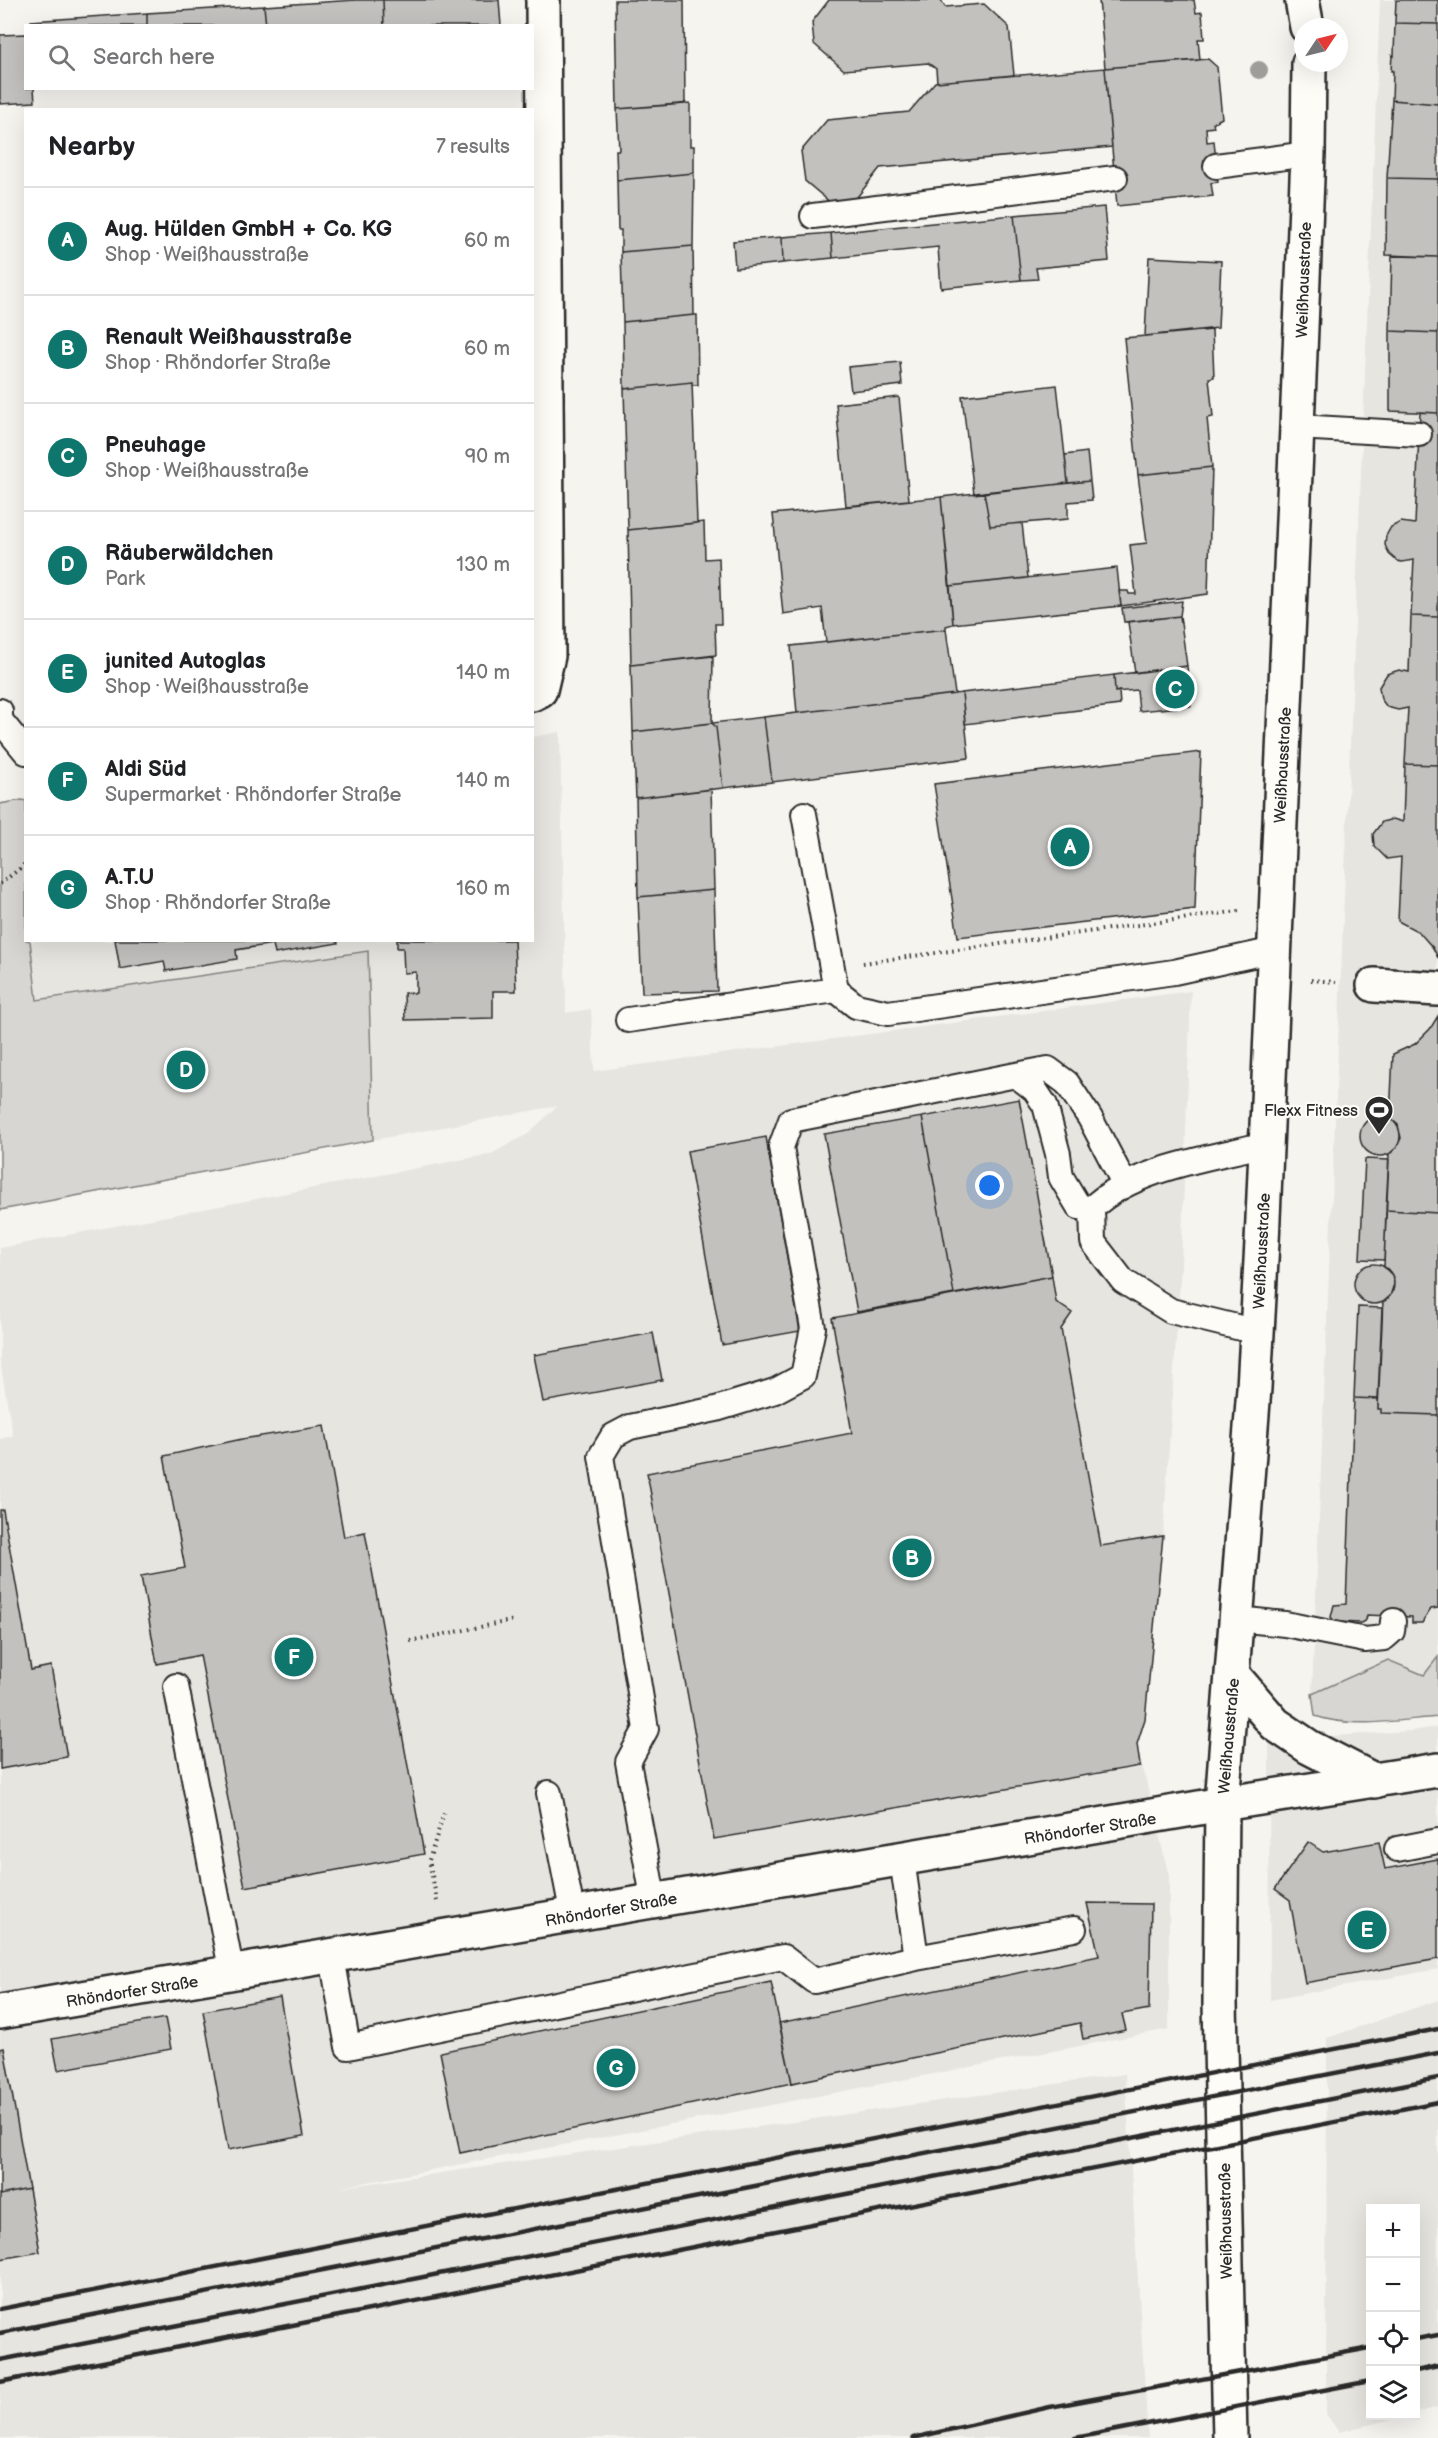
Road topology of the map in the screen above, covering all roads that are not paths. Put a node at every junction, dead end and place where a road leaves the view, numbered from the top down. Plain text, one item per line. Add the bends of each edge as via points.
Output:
1 (543, 0) edge
2 (1302, 0) edge
3 (1315, 0) edge
4 (1307, 18) edge
5 (1311, 18) edge
6 (1309, 72) edge
7 (1308, 154) junction
8 (1216, 166) dead end
9 (1115, 178) dead end
10 (813, 216) dead end
11 (1297, 427) junction
12 (1419, 434) dead end
13 (534, 693) edge
14 (0, 711) edge
15 (24, 750) edge
16 (804, 814) dead end
17 (1275, 964) junction
18 (834, 978) junction
19 (1374, 985) dead end
20 (1438, 989) edge
21 (628, 1020) dead end
22 (1016, 1075) junction
23 (1266, 1144) junction
24 (1125, 1185) junction
25 (1092, 1208) junction
26 (1257, 1332) junction
27 (1237, 1619) junction
28 (1393, 1621) dead end
29 (1232, 1674) junction
30 (176, 1686) dead end
31 (1438, 1770) edge
32 (1375, 1781) junction
33 (549, 1793) dead end
34 (1222, 1804) junction
35 (1438, 1841) edge
36 (1397, 1849) dead end
37 (902, 1859) junction
38 (654, 1902) junction
39 (573, 1916) junction
40 (1074, 1929) dead end
41 (332, 1956) junction
42 (916, 1958) junction
43 (232, 1974) junction
44 (0, 2012) edge
45 (1230, 2438) edge

1 - 13 main road via 548,656 540,690
2 - 4 main road
3 - 5 main road
6 - 7 main road, Weißhausstraße
7 - 8 lane
7 - 11 main road, Weißhausstraße
9 - 10 lane
11 - 12 lane
11 - 17 main road, Weißhausstraße
14 - 15 lane via 0,720
16 - 18 lane
17 - 18 lane via 1174,972 888,1013 856,1006
17 - 23 main road, Weißhausstraße
18 - 21 lane
19 - 20 main road
22 - 24 lane via 1048,1069 1066,1083 1090,1118
22 - 25 lane via 1035,1090 1045,1105 1061,1177 1078,1207
22 - 38 lane via 791,1120 781,1147 813,1328 803,1376 775,1391 716,1409 630,1427 613,1436 601,1456 646,1729 628,1762
23 - 24 lane via 1149,1174
23 - 26 main road, Weißhausstraße
24 - 25 lane
25 - 26 lane via 1092,1242 1123,1281 1171,1311
26 - 27 main road, Weißhausstraße
27 - 28 lane via 1365,1640 1384,1638 1392,1631
27 - 29 main road, Weißhausstraße
29 - 32 main road via 1275,1724 1309,1747
29 - 34 main road, Weißhausstraße
30 - 43 lane
31 - 32 main road, Rhöndorfer Straße
32 - 34 main road, Rhöndorfer Straße
33 - 39 lane
34 - 37 main road, Rhöndorfer Straße
34 - 45 main road, Weißhausstraße via 1220,2003
35 - 36 lane
37 - 38 main road, Rhöndorfer Straße
37 - 42 lane
38 - 39 main road, Rhöndorfer Straße
39 - 41 main road, Rhöndorfer Straße
40 - 42 lane
41 - 42 lane via 348,2047 783,1958 814,1981
41 - 43 main road, Rhöndorfer Straße
43 - 44 main road, Rhöndorfer Straße

